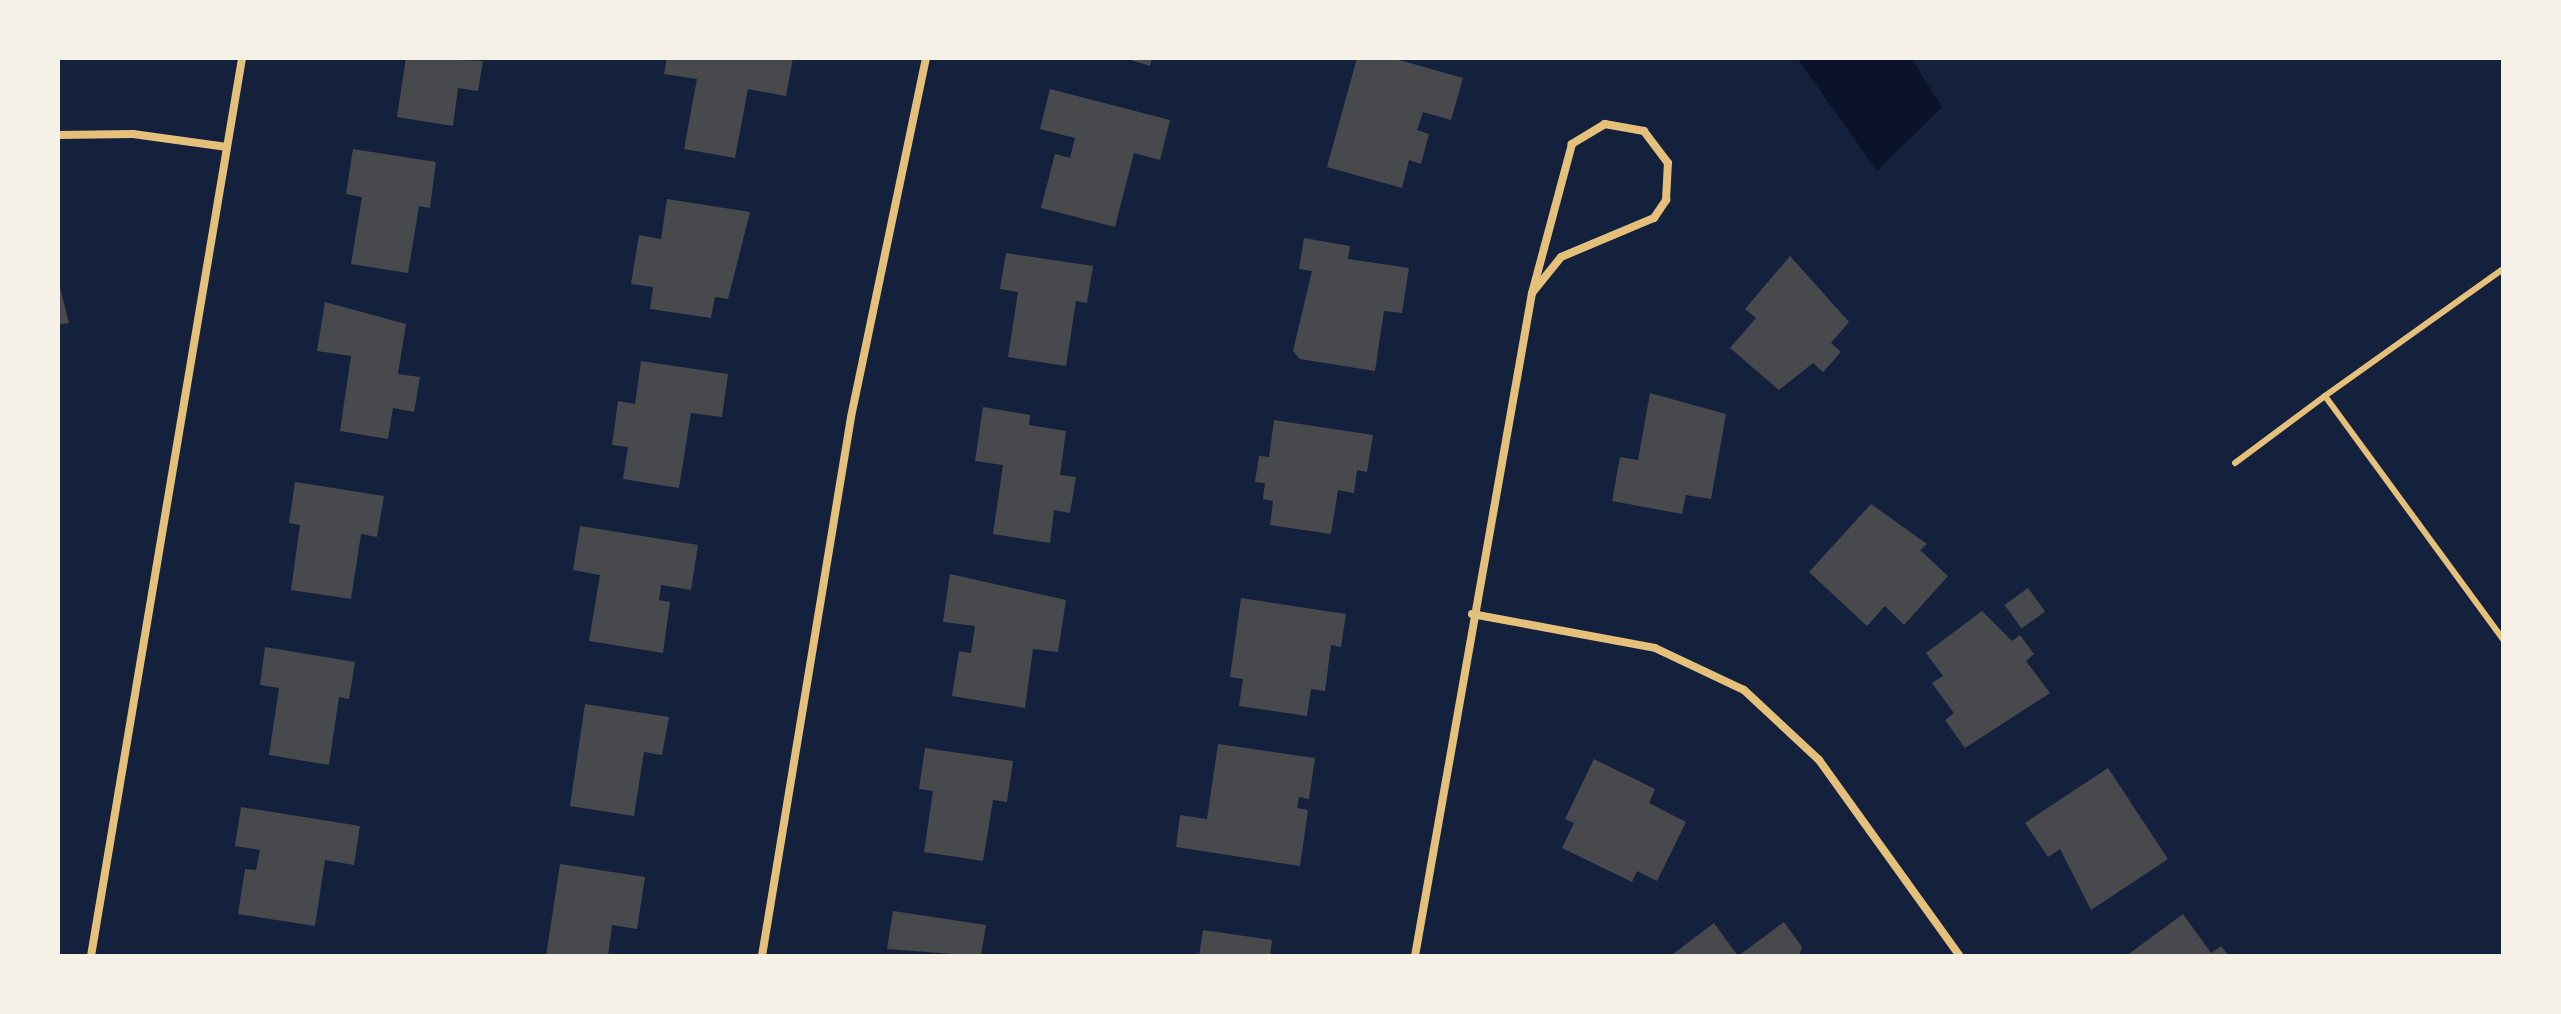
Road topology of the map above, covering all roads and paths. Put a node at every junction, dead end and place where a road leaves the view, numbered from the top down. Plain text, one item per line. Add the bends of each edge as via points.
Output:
1 (242, 58) edge
2 (926, 58) edge
3 (58, 135) edge
4 (227, 147) junction
5 (2503, 269) edge
6 (1532, 293) junction
7 (2325, 396) junction
8 (2235, 463) dead end
9 (1472, 614) junction
10 (2503, 639) edge
11 (91, 956) edge
12 (762, 956) edge
13 (1415, 956) edge
14 (1960, 956) edge

1 - 4 street
2 - 12 street via 851,417
3 - 4 street via 133,134
4 - 11 street
5 - 7 lane
6 - 6 street via 1572,144 1605,124 1644,131 1668,163 1666,200 1654,218 1561,257
6 - 9 street
7 - 8 lane
7 - 10 lane
9 - 13 street
9 - 14 street via 1655,648 1744,690 1819,760

